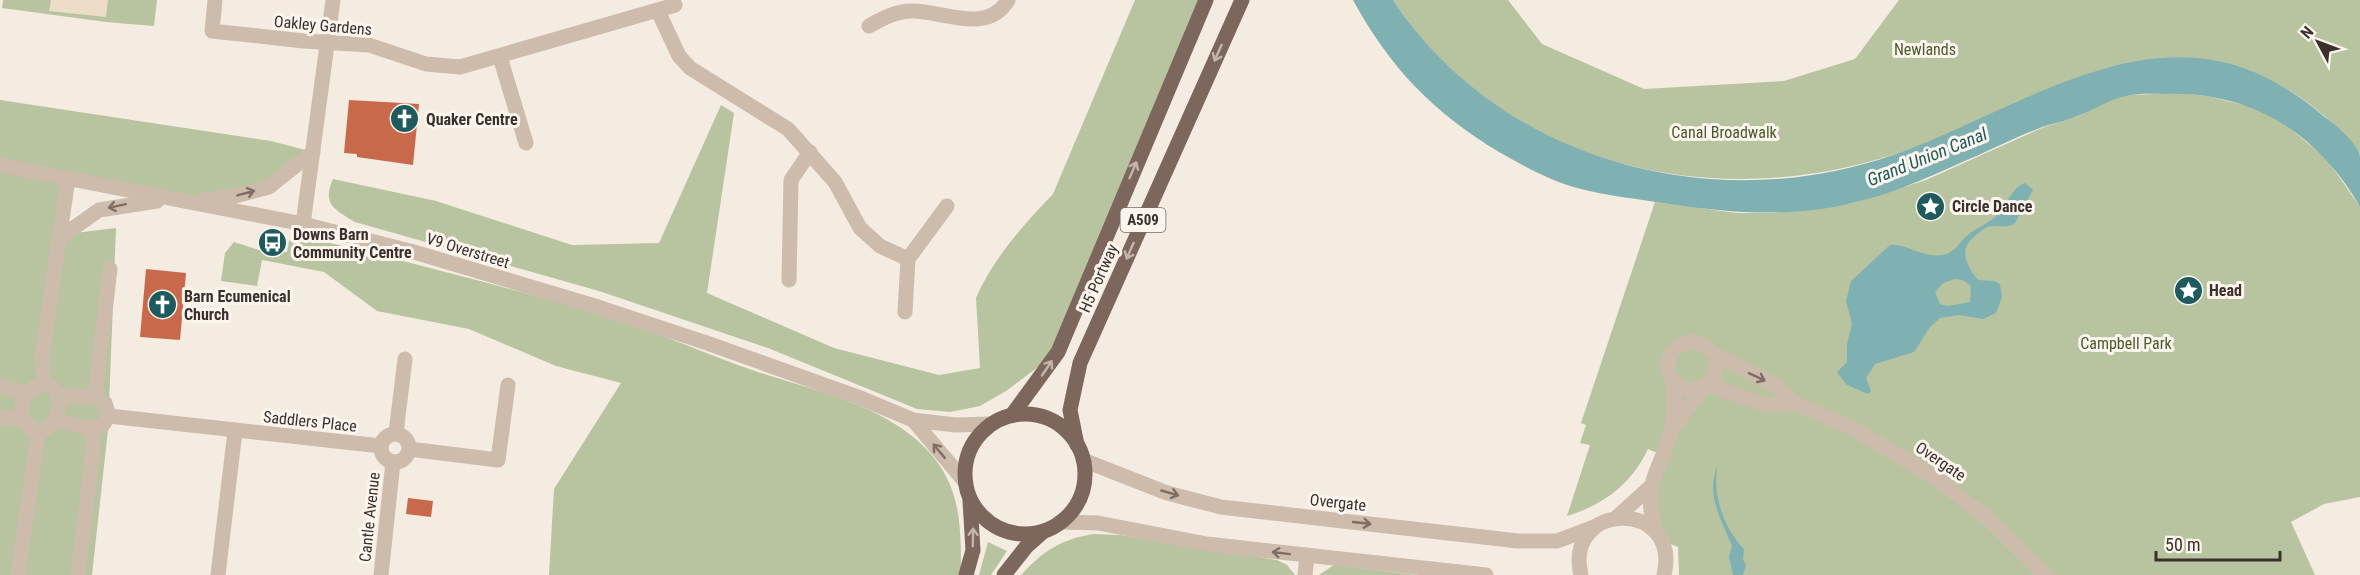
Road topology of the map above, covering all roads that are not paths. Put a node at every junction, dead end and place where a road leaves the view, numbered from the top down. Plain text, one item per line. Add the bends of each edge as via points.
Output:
1 (215, 0) edge
2 (333, 0) edge
3 (1008, 0) edge
4 (1206, 0) edge
5 (1242, 0) edge
6 (675, 6) dead end
7 (658, 11) junction
8 (869, 26) dead end
9 (327, 43) junction
10 (500, 57) junction
11 (526, 143) dead end
12 (313, 152) junction
13 (810, 152) junction
14 (0, 165) edge
15 (68, 178) junction
16 (181, 201) junction
17 (947, 206) dead end
18 (303, 224) junction
19 (58, 239) junction
20 (908, 259) junction
21 (110, 269) dead end
22 (789, 280) dead end
23 (905, 312) dead end
24 (1714, 354) junction
25 (405, 359) dead end
26 (1673, 381) junction
27 (44, 382) junction
28 (508, 385) dead end
29 (0, 386) edge
30 (1705, 387) junction
31 (27, 394) junction
32 (58, 396) junction
33 (95, 397) junction
34 (1797, 404) junction
35 (1012, 415) junction
36 (109, 416) junction
37 (0, 418) edge
38 (22, 418) junction
39 (913, 420) junction
40 (55, 421) junction
41 (991, 424) junction
42 (91, 428) junction
43 (1672, 429) junction
44 (235, 431) junction
45 (38, 433) junction
46 (396, 433) junction
47 (1077, 445) junction
48 (381, 446) junction
49 (409, 449) junction
50 (1083, 460) junction
51 (393, 462) junction
52 (966, 483) junction
53 (1649, 488) junction
54 (970, 498) junction
55 (1617, 517) junction
56 (1053, 526) junction
57 (1594, 527) junction
58 (1656, 532) junction
59 (1307, 556) junction
60 (18, 575) edge
61 (78, 575) edge
62 (218, 575) edge
63 (381, 575) edge
64 (966, 575) edge
65 (1004, 575) edge
66 (1305, 575) edge
67 (1486, 575) edge
68 (1581, 575) edge
69 (1664, 575) edge
70 (2045, 575) edge

1 - 9 street, Oakley Gardens via 212,31
2 - 9 street
3 - 8 street via 987,17 967,20 913,11 889,15
35 -> 4 main road, H5 Portway / A509 via 1058,352
5 -> 47 main road, H5 Portway / A509 via 1080,363 1070,410
6 - 7 street, Oakley Gardens
7 - 10 street, Oakley Gardens
7 - 13 street via 679,56 690,68 788,129
9 - 10 street, Oakley Gardens via 369,45 426,64 460,67
9 - 12 street
10 - 11 street
16 -> 12 street via 236,196 269,186
12 - 18 street
13 - 20 street via 835,182 860,228 880,246
13 - 22 street via 790,180
14 - 15 street, V9 Overstreet
15 - 16 street, V9 Overstreet
15 - 19 street
16 - 18 street, V9 Overstreet
16 -> 19 street via 99,210
17 - 20 street
18 - 39 street, V9 Overstreet via 414,252 598,307 858,397
19 - 27 street via 42,356
20 - 23 street
21 - 33 street
24 - 26 street via 1695,342 1680,345 1668,363
24 - 30 street via 1716,374
24 -> 34 street, Overgate via 1775,385
25 - 46 street
26 - 30 street via 1687,390
26 - 43 street
27 - 31 street
27 - 32 street via 53,386
28 - 49 street via 498,460
29 - 31 street
30 - 34 street, Overgate via 1766,405
30 - 43 street
31 - 38 street via 21,404
32 - 33 street
32 - 40 street
33 - 36 street via 105,403
34 - 70 street, Overgate via 1854,429 1936,478 1991,521
35 - 41 main road, A509
35 - 47 main road, A509 via 1050,419 1066,430
36 - 42 street via 102,426
36 - 44 street, Saddlers Place
37 - 38 street
38 - 45 street via 27,427
39 - 41 street, V9 Overstreet
52 -> 39 street, V9 Overstreet
40 - 42 street
40 - 45 street
41 - 52 main road, A509 via 970,450 965,466
42 - 61 street via 93,451
43 - 53 street
44 - 48 street, Saddlers Place
44 - 62 street
45 - 60 street
46 - 48 street via 387,435
46 - 49 street via 404,436
47 - 50 main road, A509
48 - 51 street via 385,458
49 - 51 street via 406,457
50 - 56 main road, A509 via 1081,495 1072,510
50 -> 57 street, Overgate via 1156,489 1221,507 1518,541 1557,541
51 - 63 street, Cantle Avenue
52 - 54 main road, A509
53 - 55 street
53 - 58 street
54 - 56 main road, A509 via 980,514 1011,532 1029,534
64 -> 54 main road, A509 via 973,550
55 - 57 street, Overgate
55 - 58 street via 1638,520
59 -> 56 street via 1207,544 1098,523
56 - 65 main road, A509 via 1026,547
57 - 68 street via 1581,549
58 - 69 street via 1666,554
59 - 66 street
59 - 67 street

